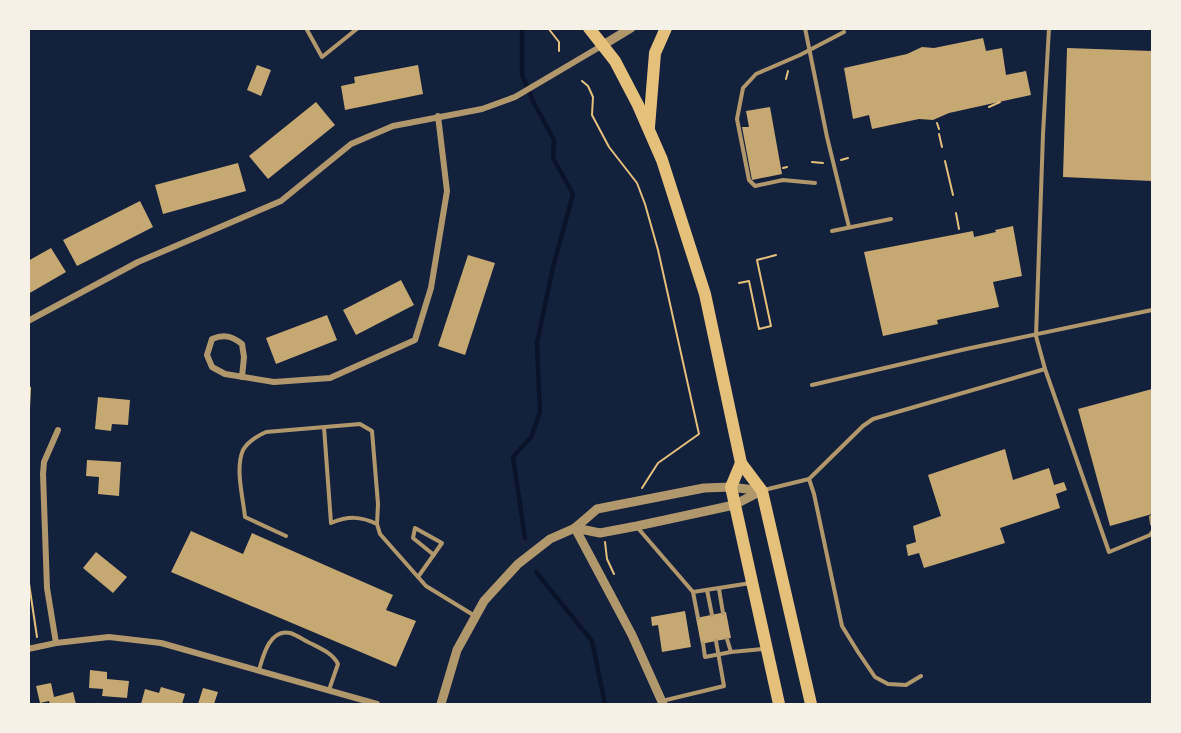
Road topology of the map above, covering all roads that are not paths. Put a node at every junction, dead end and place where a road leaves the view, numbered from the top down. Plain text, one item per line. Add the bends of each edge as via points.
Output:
1 (306, 28) edge
2 (358, 28) edge
3 (589, 28) edge
4 (631, 28) edge
5 (666, 28) edge
6 (805, 28) edge
7 (1048, 28) edge
8 (844, 32) dead end
9 (603, 45) junction
10 (810, 49) junction
11 (438, 116) junction
12 (649, 129) junction
13 (815, 183) dead end
14 (891, 219) dead end
15 (849, 227) junction
16 (832, 231) dead end
17 (1152, 310) edge
18 (28, 321) edge
19 (1036, 336) junction
20 (1046, 369) junction
21 (242, 377) junction
22 (812, 385) dead end
23 (324, 427) junction
24 (58, 430) dead end
25 (741, 463) junction
26 (809, 479) junction
27 (731, 487) junction
28 (762, 491) junction
29 (734, 505) junction
30 (1151, 517) edge
31 (377, 524) junction
32 (1152, 524) edge
33 (637, 526) junction
34 (575, 528) junction
35 (1152, 532) edge
36 (286, 536) dead end
37 (434, 555) junction
38 (418, 577) junction
39 (752, 583) junction
40 (720, 589) junction
41 (707, 590) junction
42 (693, 592) junction
43 (723, 613) dead end
44 (712, 615) dead end
45 (476, 617) junction
46 (698, 618) dead end
47 (727, 639) dead end
48 (716, 641) dead end
49 (56, 643) junction
50 (703, 643) dead end
51 (28, 649) edge
52 (767, 649) junction
53 (731, 652) junction
54 (718, 654) junction
55 (259, 671) junction
56 (921, 676) dead end
57 (328, 691) junction
58 (662, 703) edge
59 (377, 705) edge
60 (441, 705) edge
61 (779, 705) edge
62 (811, 705) edge

1 - 2 lane via 322,57
3 - 9 main road
4 - 9 street
5 - 12 main road via 655,53
6 - 10 lane
7 - 19 lane
8 - 10 lane
9 - 11 street via 515,97 482,109
9 - 12 main road
10 - 13 lane via 756,74 743,88 737,119 749,180 755,186 783,180
10 - 15 lane
11 - 18 street via 393,126 351,144 281,201 138,262
11 - 21 street via 447,191 431,288 415,340 330,378 274,382
12 - 25 main road via 705,294
14 - 15 lane
15 - 16 lane
17 - 19 lane
19 - 20 lane
19 - 22 lane
20 - 26 lane via 873,419
20 - 35 lane via 1109,552
21 - 21 street via 212,367 207,355 212,339 222,335 242,344
23 - 31 lane via 360,424 372,431
23 - 31 lane via 331,523 355,517
23 - 36 lane via 266,432 253,438 243,450 240,468 245,517
24 - 49 street via 43,474 47,588
25 - 27 main road
25 - 28 main road
26 - 28 lane
26 - 56 lane via 842,626 875,677 888,684 906,685
27 - 28 street
27 - 29 main road
27 - 34 street via 597,509
28 - 29 street
28 - 62 main road
29 - 33 street
29 - 39 main road
30 - 32 lane
31 - 38 lane via 380,534
33 - 34 street via 600,532
33 - 42 lane
34 - 45 street via 550,539 518,564 484,601
34 - 58 street via 632,635
37 - 37 lane via 442,543 415,528 413,538
37 - 38 lane
38 - 45 lane
39 - 40 lane
39 - 52 main road
40 - 41 lane
40 - 43 lane
41 - 42 lane
41 - 44 lane
42 - 46 lane
45 - 60 street via 457,650
47 - 53 lane
48 - 54 lane
49 - 51 street
49 - 55 street via 109,637 161,643
50 - 54 lane via 705,657
52 - 53 lane
52 - 61 main road
53 - 54 lane
54 - 58 lane via 724,686
55 - 57 street
55 - 57 lane via 272,640 279,633 289,633 335,659 338,664
57 - 59 street

